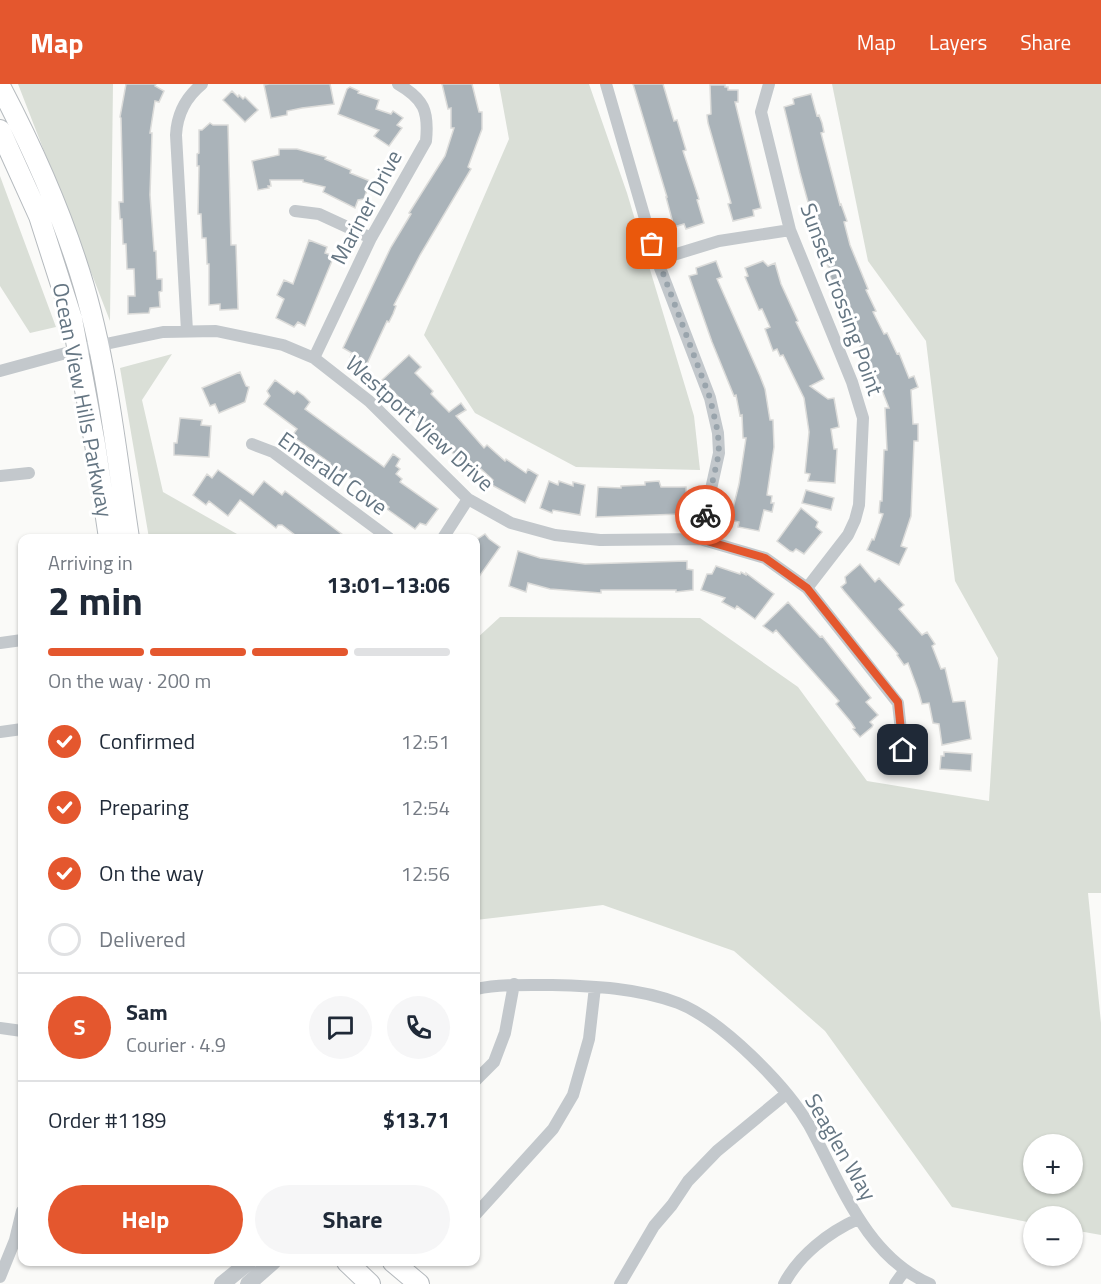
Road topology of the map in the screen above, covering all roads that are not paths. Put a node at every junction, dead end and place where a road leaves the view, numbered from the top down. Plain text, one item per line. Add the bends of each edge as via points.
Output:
1 (202, 84) edge
2 (398, 84) edge
3 (606, 84) edge
4 (769, 84) edge
5 (0, 86) edge
6 (0, 130) edge
7 (295, 211) dead end
8 (790, 230) junction
9 (370, 238) junction
10 (657, 260) junction
11 (187, 331) junction
12 (89, 348) junction
13 (314, 358) junction
14 (0, 371) edge
15 (252, 444) dead end
16 (29, 473) dead end
17 (0, 476) edge
18 (468, 499) junction
19 (108, 534) edge
20 (128, 534) edge
21 (384, 534) edge
22 (446, 534) edge
23 (700, 539) junction
24 (807, 588) junction
25 (18, 641) edge
26 (0, 643) edge
27 (18, 730) edge
28 (0, 732) edge
29 (903, 750) dead end
30 (514, 984) junction
31 (595, 987) junction
32 (480, 988) edge
33 (0, 1028) edge
34 (18, 1030) edge
35 (480, 1076) edge
36 (786, 1094) junction
37 (480, 1210) edge
38 (858, 1219) junction
39 (18, 1236) edge
40 (244, 1266) edge
41 (268, 1266) edge
42 (351, 1266) edge
43 (398, 1266) edge
44 (905, 1270) junction
45 (0, 1277) edge
46 (222, 1284) edge
47 (248, 1284) edge
48 (370, 1284) edge
49 (418, 1284) edge
50 (620, 1284) edge
51 (784, 1284) edge
52 (895, 1284) edge
53 (930, 1284) edge

1 - 11 street via 184,106 176,135
2 - 9 street, Mariner Drive via 422,104 428,127 426,141
3 - 10 street
4 - 8 street, Sunset Crossing Point via 761,112
5 - 12 main road, Ocean View Hills Parkway via 50,189 77,263
6 - 12 main road, Ocean View Hills Parkway via 42,226 72,319
7 - 9 street via 319,214
8 - 10 street via 719,241
8 - 24 street, Sunset Crossing Point via 863,418 855,520
9 - 13 street, Mariner Drive
10 - 23 street via 710,398 718,433 719,453
11 - 12 street, Westport View Drive via 163,332
11 - 13 street, Westport View Drive via 246,336
12 - 14 street, Westport View Drive
12 - 19 main road, Ocean View Hills Parkway via 95,444
12 - 20 main road, Ocean View Hills Parkway
13 - 18 street, Westport View Drive via 369,400
15 - 21 street, Emerald Cove via 273,452
16 - 17 street
18 - 22 street
18 - 23 street, Westport View Drive via 511,523 567,537 616,541
23 - 24 street, Westport View Drive via 765,558
24 - 29 street, Westport View Drive via 898,702
25 - 26 street
27 - 28 street
30 - 31 street, Seaglen Way
30 - 32 street, Seaglen Way
30 - 35 street via 505,1033 494,1062
31 - 36 street, Seaglen Way via 638,992 678,1003 736,1042
31 - 37 street via 589,1039 573,1095 553,1129
33 - 34 street
36 - 38 street, Seaglen Way via 807,1122
36 - 50 street via 717,1151 688,1181 654,1226
38 - 44 street, Seaglen Way
38 - 51 street via 819,1242
39 - 45 street
40 - 46 street
41 - 47 street
42 - 48 main road
43 - 49 main road
44 - 52 street
44 - 53 street, Seaglen Way

